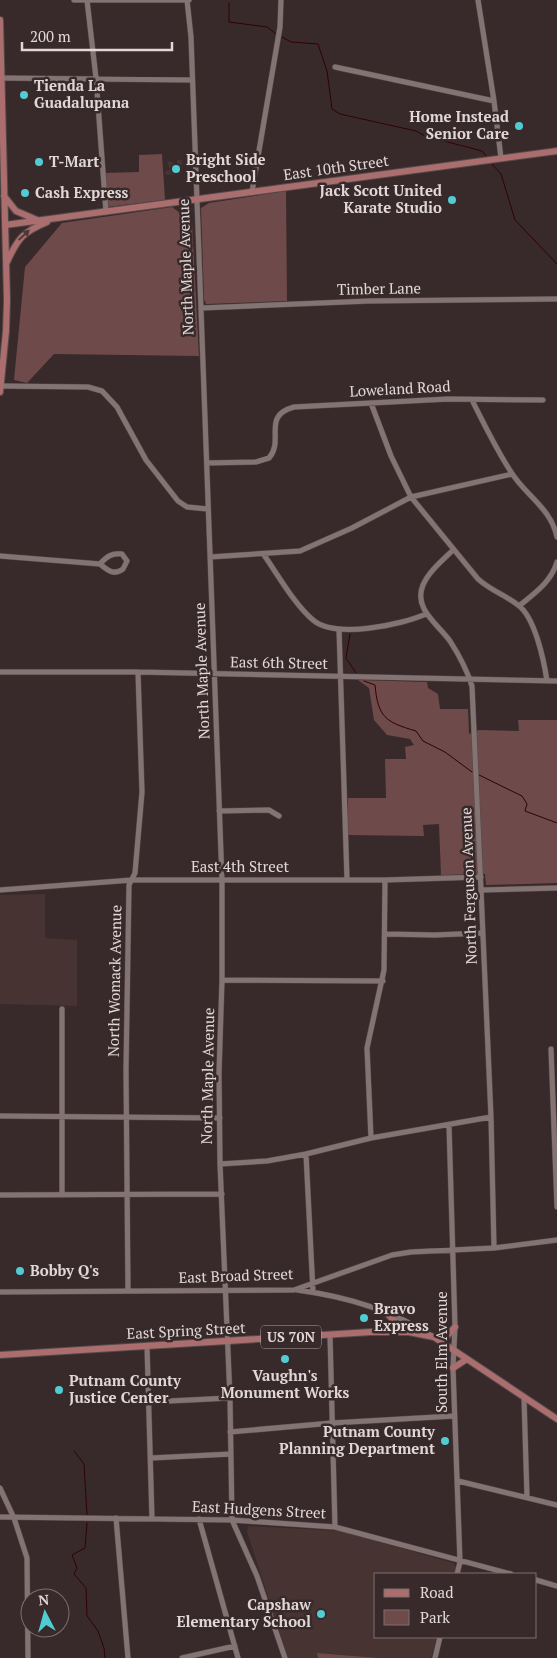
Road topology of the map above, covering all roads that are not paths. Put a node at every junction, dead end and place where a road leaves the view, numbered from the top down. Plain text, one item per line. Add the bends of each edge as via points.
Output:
1 (74, 0) edge
2 (87, 0) edge
3 (188, 0) edge
4 (282, 0) edge
5 (478, 0) edge
6 (0, 20) edge
7 (0, 67) edge
8 (335, 67) dead end
9 (1, 78) edge
10 (96, 78) junction
11 (192, 80) junction
12 (494, 101) junction
13 (557, 151) edge
14 (501, 158) junction
15 (252, 192) junction
16 (3, 196) junction
17 (196, 201) junction
18 (106, 212) junction
19 (55, 218) junction
20 (38, 220) junction
21 (2, 225) edge
22 (6, 266) junction
23 (557, 299) edge
24 (201, 308) junction
25 (3, 332) edge
26 (0, 389) edge
27 (472, 400) junction
28 (543, 400) dead end
29 (371, 402) junction
30 (207, 463) junction
31 (512, 474) junction
32 (411, 497) junction
33 (208, 509) junction
34 (557, 537) edge
35 (453, 550) junction
36 (264, 555) junction
37 (0, 556) edge
38 (210, 557) junction
39 (557, 562) edge
40 (100, 564) junction
41 (519, 606) junction
42 (426, 614) junction
43 (339, 629) junction
44 (0, 672) edge
45 (138, 672) junction
46 (214, 674) junction
47 (340, 677) junction
48 (470, 680) junction
49 (547, 681) junction
50 (557, 681) edge
51 (219, 811) junction
52 (279, 816) dead end
53 (481, 877) junction
54 (347, 879) junction
55 (132, 880) junction
56 (222, 880) junction
57 (385, 880) junction
58 (557, 888) edge
59 (0, 890) edge
60 (482, 890) junction
61 (483, 933) junction
62 (386, 934) junction
63 (222, 980) junction
64 (383, 981) junction
65 (62, 1009) dead end
66 (551, 1049) dead end
67 (0, 1116) edge
68 (62, 1116) junction
69 (126, 1116) junction
70 (491, 1117) junction
71 (220, 1118) junction
72 (450, 1126) junction
73 (371, 1138) junction
74 (306, 1154) junction
75 (220, 1164) junction
76 (222, 1194) junction
77 (0, 1195) edge
78 (62, 1195) junction
79 (127, 1196) junction
80 (557, 1207) edge
81 (557, 1240) edge
82 (494, 1248) junction
83 (453, 1249) junction
84 (313, 1283) junction
85 (225, 1290) junction
86 (294, 1290) junction
87 (128, 1291) junction
88 (0, 1292) edge
89 (312, 1292) junction
90 (386, 1312) junction
91 (455, 1327) junction
92 (396, 1332) junction
93 (330, 1335) junction
94 (437, 1339) junction
95 (227, 1342) junction
96 (147, 1346) junction
97 (453, 1350) junction
98 (0, 1354) edge
99 (467, 1359) junction
100 (453, 1368) junction
101 (230, 1398) junction
102 (524, 1398) junction
103 (149, 1402) junction
104 (454, 1416) junction
105 (557, 1419) edge
106 (332, 1423) junction
107 (230, 1432) junction
108 (231, 1454) junction
109 (152, 1458) junction
110 (458, 1480) junction
111 (0, 1488) edge
112 (527, 1497) junction
113 (557, 1505) edge
114 (0, 1517) edge
115 (14, 1518) junction
116 (116, 1518) junction
117 (152, 1519) junction
118 (199, 1519) junction
119 (232, 1520) junction
120 (335, 1527) junction
121 (460, 1562) junction
122 (457, 1573) edge
123 (507, 1573) edge
124 (537, 1580) edge
125 (557, 1586) edge
126 (440, 1638) edge
127 (234, 1646) junction
128 (28, 1658) edge
129 (128, 1658) edge
130 (182, 1658) edge
131 (238, 1658) edge
132 (285, 1658) edge
133 (435, 1658) edge

1 - 2 street
2 - 3 street
2 - 10 street
3 - 11 street, North Maple Avenue
4 - 15 street
5 - 12 street
6 - 7 main road
7 - 9 main road
8 - 12 street
9 - 10 street
9 - 16 main road
10 - 11 street
10 - 18 street
11 - 17 street, North Maple Avenue
12 - 14 street
13 - 14 main road, East 10th Street
14 - 15 main road, East 10th Street
15 - 17 main road, East 10th Street
16 - 20 main road via 18,213
16 - 21 main road
17 - 18 main road, East 10th Street
17 - 24 street, North Maple Avenue
18 - 19 main road, East 10th Street
19 - 20 main road, East 10th Street
22 -> 19 main road via 20,237
20 - 21 main road, East 10th Street
21 - 22 main road
22 - 25 main road
23 - 24 street, Timber Lane via 369,301
24 - 30 street, North Maple Avenue
25 - 26 main road
26 - 33 street via 88,387 102,391 117,407 146,460 178,500 192,508
27 - 28 street
27 - 29 street, Loweland Road
27 - 31 street, Loweland Road
29 - 30 street, Loweland Road via 288,409 277,416 274,450 268,458 256,462
29 - 32 street via 391,456
30 - 33 street, North Maple Avenue
31 - 32 street
31 - 34 street, Loweland Road via 547,514
32 - 35 street
32 - 36 street via 300,551
33 - 38 street, North Maple Avenue
35 - 41 street via 487,587
35 - 42 street via 422,585
36 - 38 street
36 - 43 street via 307,615 323,627
37 - 40 street
38 - 46 street, North Maple Avenue
39 - 41 street via 552,576 542,588
40 - 40 street via 115,572 123,569 127,561 117,553 109,555
41 - 49 street via 541,647
42 - 43 street via 380,626
42 - 48 street, North Ferguson Avenue via 449,640
43 - 47 street
44 - 45 street, East 6th Street
45 - 46 street, East 6th Street
45 - 55 street, North Womack Avenue via 142,792
46 - 47 street, East 6th Street
46 - 51 street, North Maple Avenue
47 - 48 street, East 6th Street
47 - 54 street
48 - 49 street, East 6th Street
48 - 53 street, North Ferguson Avenue
49 - 50 street, East 6th Street
51 - 52 street via 269,810
51 - 56 street, North Maple Avenue
53 - 57 street, East 4th Street
53 - 60 street, North Ferguson Avenue
54 - 56 street, East 4th Street
54 - 57 street, East 4th Street
55 - 56 street, East 4th Street
55 - 59 street, East 4th Street
55 - 69 street, North Womack Avenue via 129,885
56 - 63 street, North Maple Avenue
57 - 62 street
58 - 60 street
60 - 61 street, North Ferguson Avenue
61 - 62 street via 435,936
61 - 70 street, North Ferguson Avenue
62 - 64 street
63 - 64 street
63 - 71 street, North Maple Avenue
64 - 73 street via 367,1048
65 - 68 street
66 - 80 street
67 - 68 street
68 - 69 street
68 - 78 street
69 - 71 street
69 - 79 street, North Womack Avenue
70 - 72 street
70 - 82 street, North Ferguson Avenue
71 - 75 street, North Maple Avenue
72 - 73 street
72 - 83 street, South Elm Avenue
73 - 74 street
74 - 75 street
74 - 84 street
75 - 76 street, North Maple Avenue
76 - 79 street
76 - 85 street, North Maple Avenue
77 - 78 street
78 - 79 street
79 - 87 street, North Womack Avenue
81 - 82 street, East Broad Street
82 - 83 street, East Broad Street
83 - 84 street, East Broad Street via 392,1255
83 - 91 street, South Elm Avenue
84 - 86 street, East Broad Street
84 - 89 street
85 - 86 street, East Broad Street
85 - 87 street, East Broad Street
85 - 95 street, North Maple Avenue
86 - 89 street
87 - 88 street, East Broad Street
89 - 90 street
90 - 92 main road via 394,1321
90 - 94 street
91 - 94 main road via 447,1336
91 - 97 street, South Elm Avenue
92 - 93 main road, East Spring Street / US 70N
92 - 94 main road, East Spring Street / US 70N
93 - 95 main road, East Spring Street / US 70N
93 - 106 street
94 - 97 main road, East Spring Street / US 70N
95 - 96 main road, East Spring Street / US 70N
95 - 101 street, North Maple Avenue
96 - 98 main road, East Spring Street / US 70N
96 - 103 street
97 - 99 main road, East Spring Street / US 70N
97 - 100 street, South Elm Avenue
99 - 100 main road
99 - 102 main road, East Spring Street / US 70N
100 - 104 street, South Elm Avenue
101 - 103 street
101 - 107 street, North Maple Avenue
102 - 105 main road, East Spring Street / US 70N
102 - 112 street
103 - 109 street
104 - 106 street
104 - 110 street, South Elm Avenue
106 - 107 street
106 - 120 street
107 - 108 street, North Maple Avenue
108 - 109 street
108 - 119 street, North Maple Avenue
109 - 117 street
110 - 112 street
110 - 121 street, South Elm Avenue
111 - 115 street
112 - 113 street
114 - 115 street, East Hudgens Street
115 - 116 street, East Hudgens Street
115 - 128 street via 26,1558
116 - 117 street, East Hudgens Street
116 - 129 street
117 - 118 street, East Hudgens Street
118 - 119 street, East Hudgens Street
118 - 127 street
119 - 120 street, East Hudgens Street
119 - 132 street via 258,1576
120 - 121 street, East Hudgens Street
121 - 122 street, South Elm Avenue
121 - 123 street, East Hudgens Street
124 - 125 street
126 - 133 street
127 - 130 street
127 - 131 street

